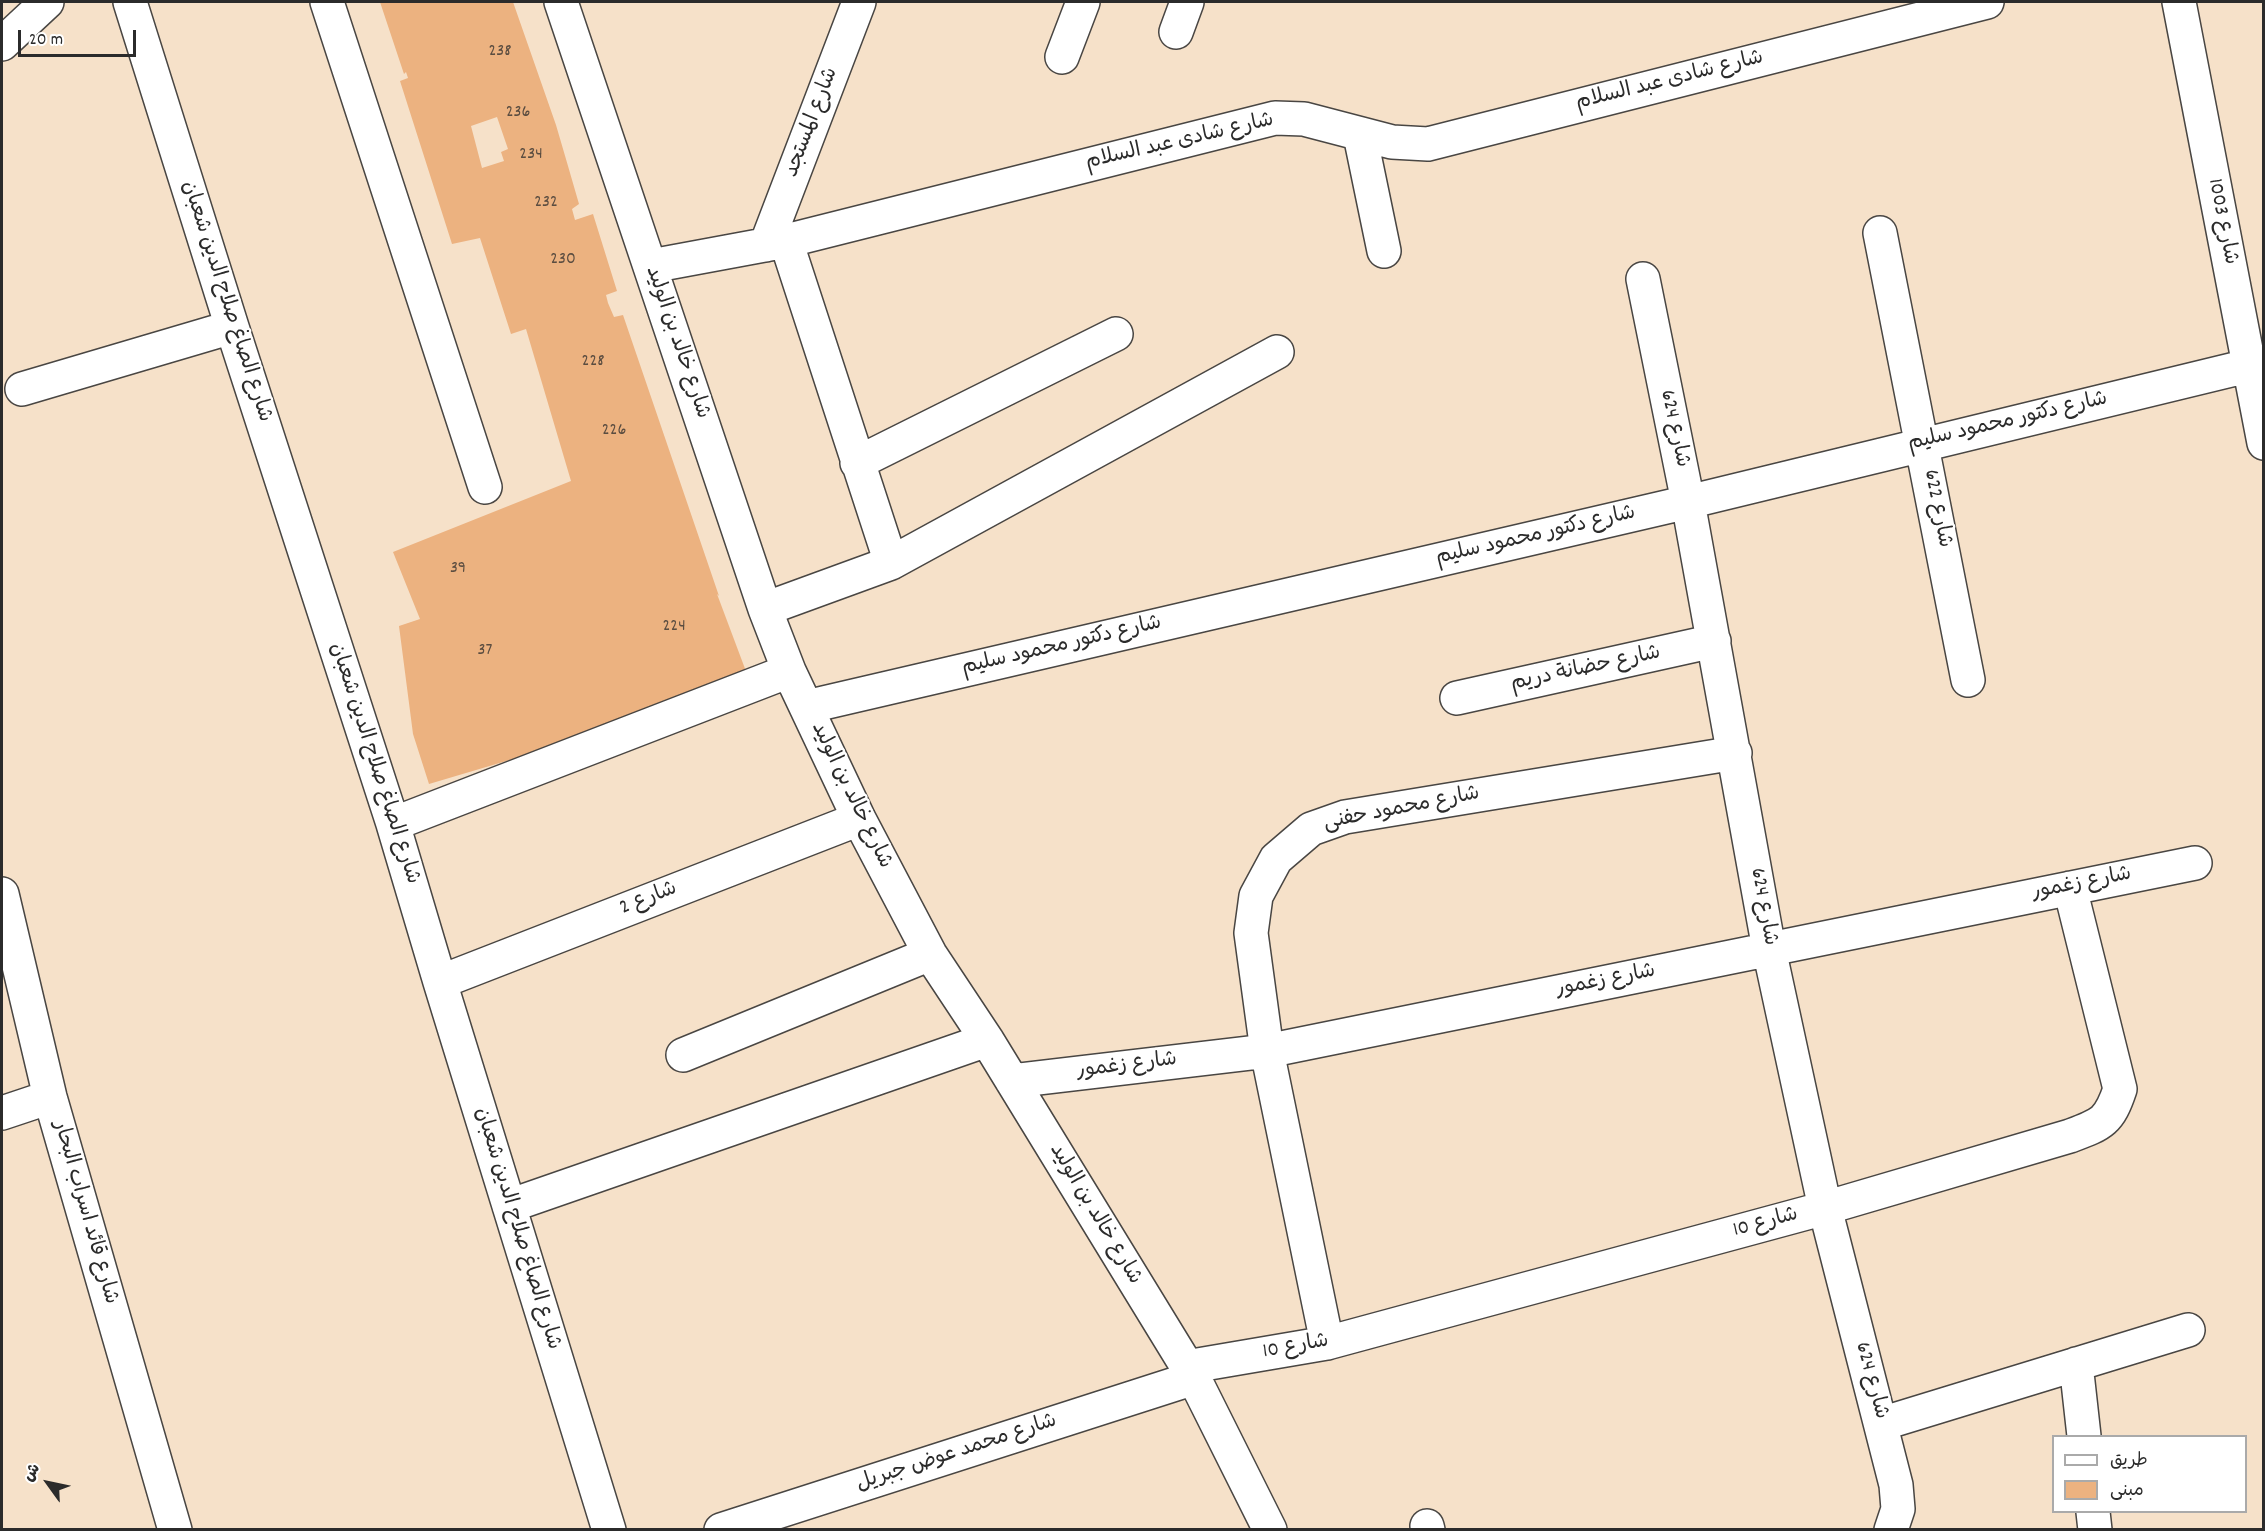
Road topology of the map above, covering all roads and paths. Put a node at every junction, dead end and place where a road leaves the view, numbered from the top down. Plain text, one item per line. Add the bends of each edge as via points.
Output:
1 (47, 2) edge
2 (130, 2) edge
3 (327, 2) edge
4 (561, 2) edge
5 (860, 2) edge
6 (1083, 2) edge
7 (1187, 2) edge
8 (1987, 2) edge
9 (2179, 2) edge
10 (1176, 32) dead end
11 (2, 44) edge
12 (1062, 57) dead end
13 (1360, 135) junction
14 (1880, 232) dead end
15 (776, 243) junction
16 (1384, 251) dead end
17 (651, 266) junction
18 (1642, 279) dead end
19 (232, 327) junction
20 (1116, 334) dead end
21 (1277, 352) dead end
22 (2256, 364) edge
23 (22, 389) dead end
24 (2264, 442) edge
25 (1923, 443) junction
26 (857, 463) junction
27 (484, 487) dead end
28 (1688, 502) junction
29 (891, 563) junction
30 (765, 609) junction
31 (1714, 641) junction
32 (789, 671) junction
33 (1968, 680) dead end
34 (1458, 698) dead end
35 (806, 707) junction
36 (1734, 753) junction
37 (859, 819) junction
38 (393, 824) junction
39 (2195, 863) dead end
40 (2070, 888) junction
41 (2, 894) edge
42 (1769, 949) junction
43 (930, 954) junction
44 (440, 982) junction
45 (987, 1040) junction
46 (1268, 1051) junction
47 (683, 1055) dead end
48 (1012, 1081) junction
49 (50, 1097) junction
50 (2, 1113) edge
51 (509, 1206) junction
52 (1825, 1208) junction
53 (2188, 1330) dead end
54 (1327, 1343) junction
55 (2076, 1364) junction
56 (1190, 1372) junction
57 (1881, 1424) junction
58 (2084, 1435) edge
59 (2093, 1513) edge
60 (175, 1530) edge
61 (609, 1530) edge
62 (721, 1530) edge
63 (1270, 1530) edge
64 (1891, 1530) edge
65 (2095, 1530) edge

1 - 11 street
2 - 19 street, شارع الصاغ صلاح الدين شعبان
3 - 27 street
4 - 17 street, شارع خالد بن الوليد
5 - 15 street, شارع المستجد
6 - 12 street
7 - 10 street
8 - 13 street, شارع شادى عبد السلام via 1428,144
9 - 22 street, شارع 1003
13 - 15 street, شارع شادى عبد السلام via 1304,119 1275,118
13 - 16 street
14 - 25 street, شارع 622
15 - 17 street, شارع شادى عبد السلام
15 - 26 street
17 - 30 street, شارع خالد بن الوليد
18 - 28 street, شارع 624
19 - 23 street
19 - 38 street, شارع الصاغ صلاح الدين شعبان
20 - 26 street
21 - 29 street
22 - 24 street, شارع 1003
22 - 25 street, شارع دكتور محمود سليم
25 - 28 street, شارع دكتور محمود سليم
25 - 33 street, شارع 622
26 - 29 street
28 - 31 street, شارع 624
28 - 35 street, شارع دكتور محمود سليم
29 - 30 street
30 - 32 street, شارع خالد بن الوليد
31 - 34 street, شارع حضانة دريم
31 - 36 street, شارع 624
32 - 35 street, شارع خالد بن الوليد
32 - 38 street
35 - 37 street, شارع خالد بن الوليد
36 - 42 street, شارع 624
36 - 46 street, شارع محمود حفنى via 1345,817 1311,829 1276,859 1256,896 1251,933
37 - 43 street, شارع خالد بن الوليد
37 - 44 street, شارع 2
38 - 44 street, شارع الصاغ صلاح الدين شعبان
39 - 40 street, شارع زغمور
40 - 42 street, شارع زغمور
40 - 52 street, شارع 10 via 2120,1089 2112,1111 2095,1127 2070,1136
41 - 49 street, شارع قائد اسراب البحار
42 - 46 street, شارع زغمور
42 - 52 street, شارع 624
43 - 45 street, شارع خالد بن الوليد
43 - 47 street
44 - 51 street, شارع الصاغ صلاح الدين شعبان
45 - 48 street, شارع خالد بن الوليد
45 - 51 street
46 - 48 street, شارع زغمور
46 - 54 street, شارع محمود حفنى
48 - 56 street, شارع خالد بن الوليد
49 - 50 street
49 - 60 street, شارع قائد اسراب البحار
51 - 61 street, شارع الصاغ صلاح الدين شعبان
52 - 54 street, شارع 10
52 - 57 street, شارع 624
53 - 55 street
54 - 56 street, شارع 10
55 - 57 street
55 - 58 street
56 - 62 street, شارع محمد عوض جبريل
56 - 63 street, شارع خالد بن الوليد
57 - 64 street, شارع 624 via 1896,1485 1898,1509
59 - 65 street

